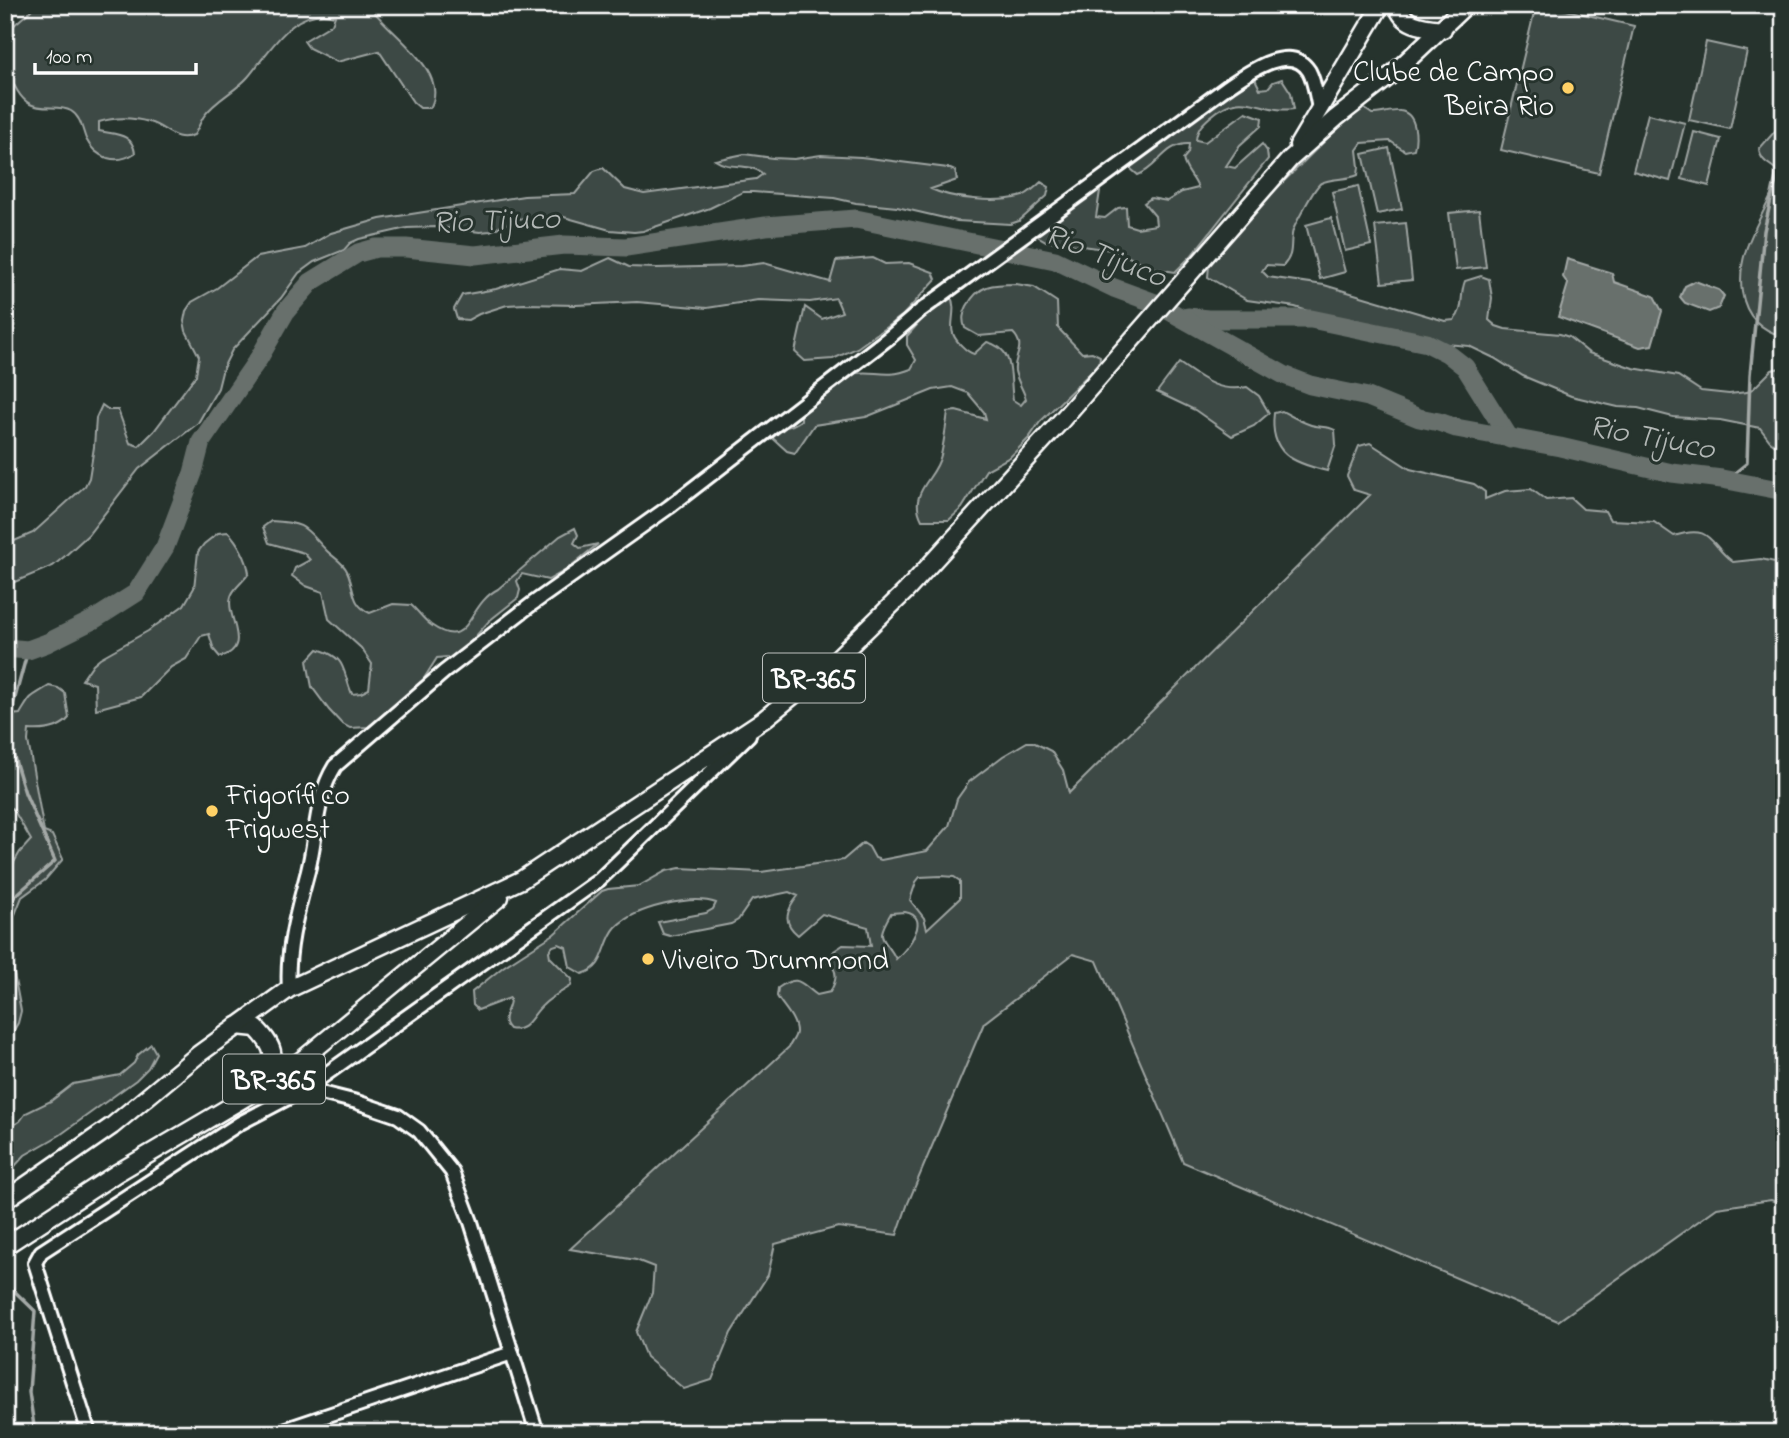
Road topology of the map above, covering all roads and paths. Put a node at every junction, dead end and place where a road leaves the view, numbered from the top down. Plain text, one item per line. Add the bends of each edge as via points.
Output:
1 (1381, 5) edge
2 (1397, 5) edge
3 (1466, 5) edge
4 (1443, 29) junction
5 (1319, 108) junction
6 (1290, 159) junction
7 (763, 720) junction
8 (521, 880) junction
9 (289, 989) junction
10 (237, 1026) junction
11 (265, 1086) junction
12 (305, 1089) junction
13 (5, 1200) edge
14 (5, 1246) edge
15 (512, 1353) junction
16 (89, 1433) edge
17 (275, 1433) edge
18 (537, 1433) edge

1 - 5 main road, BR-365
2 - 4 main road via 1412,23
3 - 4 main road, BR-365
4 - 6 main road, BR-365
5 - 6 main road, BR-365
5 - 9 street via 1312,79 1297,61 1265,64 1227,87 920,311 669,507 532,604 335,766 320,801 290,946
6 - 7 main road, BR-365 via 906,591 828,667
7 - 8 main road, BR-365
7 - 12 street via 598,880
8 - 9 main road, BR-365
8 - 11 main road, BR-365
9 - 10 main road, BR-365
10 - 11 main road, BR-365 via 256,1028 271,1044 274,1063
10 - 13 main road, BR-365 via 112,1126
11 - 14 main road, BR-365
12 - 15 street via 398,1116 437,1151 453,1172
12 - 16 street via 240,1124 41,1252 35,1263
15 - 17 street
15 - 18 street

